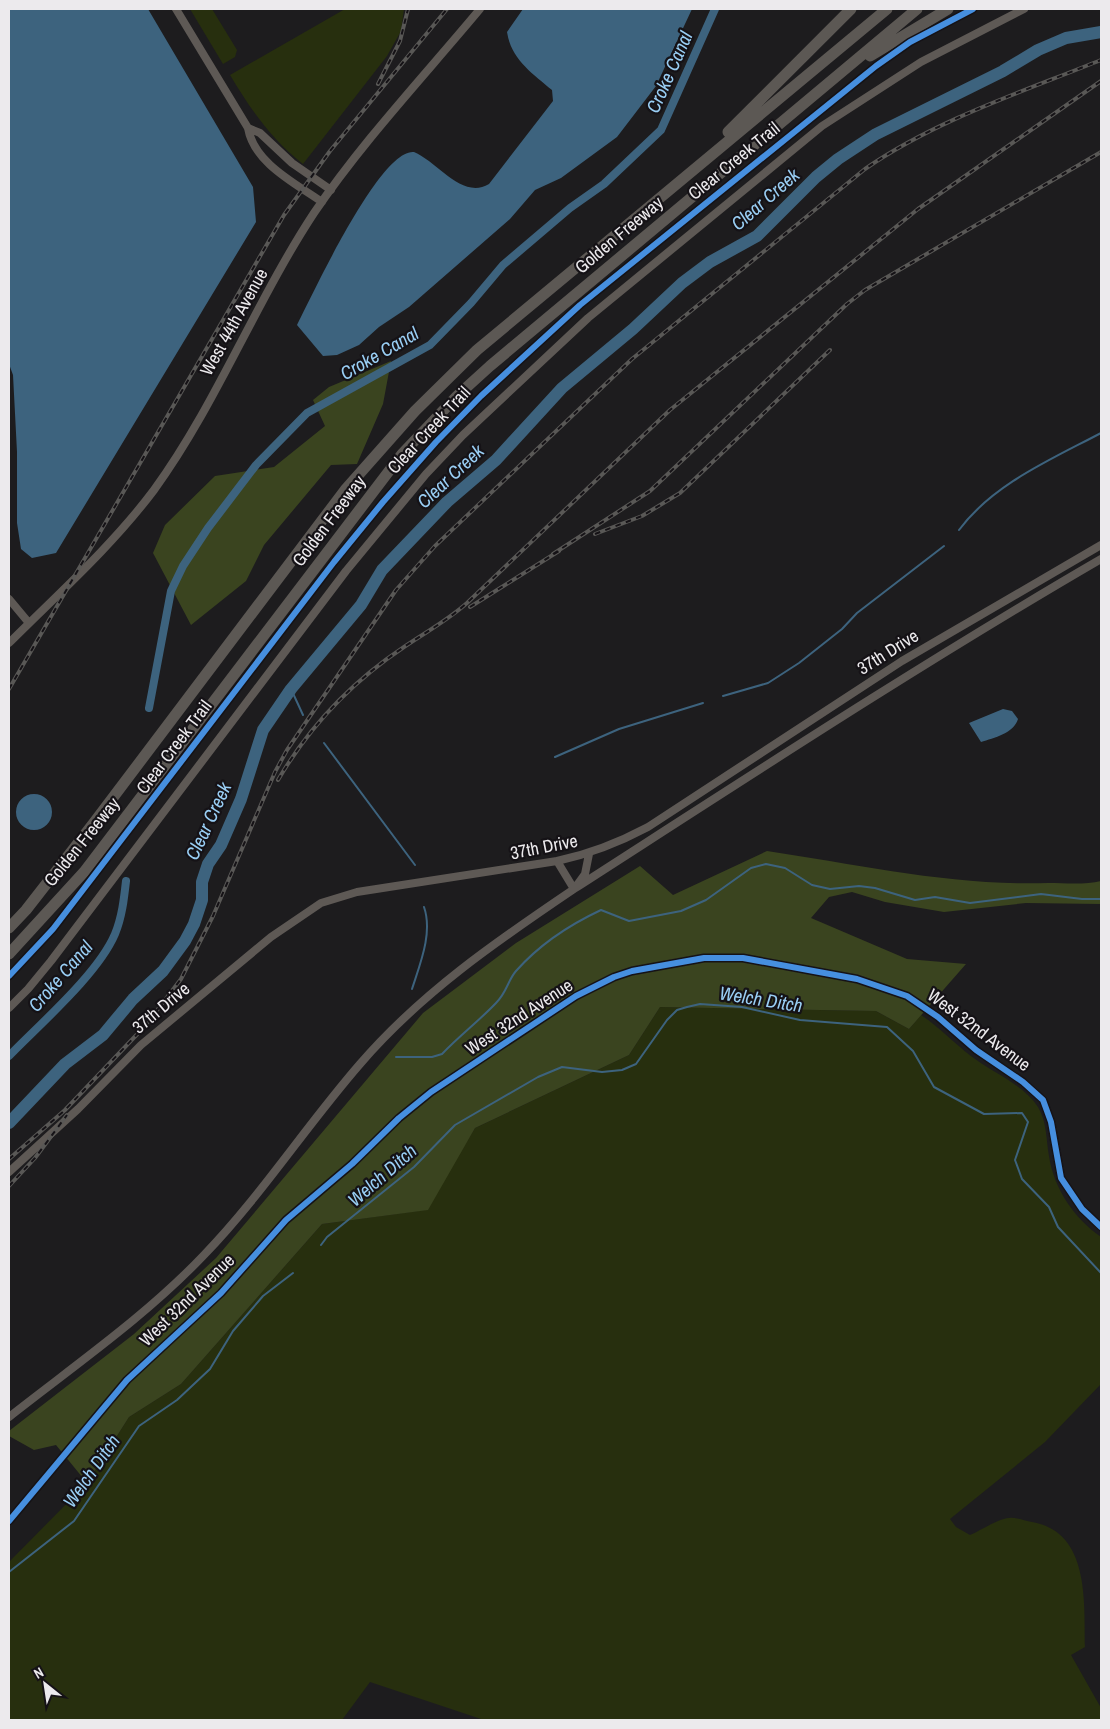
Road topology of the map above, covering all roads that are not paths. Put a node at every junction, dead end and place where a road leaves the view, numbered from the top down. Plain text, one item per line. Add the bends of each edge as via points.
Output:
1 (176, 9) edge
2 (480, 9) edge
3 (851, 9) edge
4 (887, 9) edge
5 (917, 9) edge
6 (948, 9) edge
7 (1024, 9) edge
8 (248, 128) junction
9 (772, 129) junction
10 (331, 190) junction
11 (653, 201) junction
12 (322, 202) junction
13 (1101, 544) edge
14 (1101, 559) edge
15 (9, 599) edge
16 (30, 623) junction
17 (9, 643) edge
18 (589, 854) junction
19 (557, 861) junction
20 (574, 889) junction
21 (9, 928) edge
22 (9, 954) edge
23 (9, 1008) edge
24 (9, 1172) edge
25 (1101, 1227) edge
26 (9, 1417) edge
27 (9, 1521) edge

1 - 8 street
2 - 10 street, West 44th Avenue
3 - 11 highway via 769,92
4 - 11 highway, Golden Freeway
5 - 9 highway, Golden Freeway
6 - 9 highway via 864,60
7 - 23 street via 921,62 822,126 588,318 457,441 346,571 51,961
8 - 10 street via 260,133 292,163
8 - 12 street via 251,142 261,155
9 - 22 highway, Golden Freeway via 490,366 402,454 84,872
10 - 12 street, West 44th Avenue
11 - 21 highway, Golden Freeway via 477,350 382,446 345,490 93,824
12 - 16 street, West 44th Avenue via 286,258 155,489 110,541
13 - 18 street, 37th Drive via 902,660 648,827
14 - 20 street via 998,618
15 - 16 street
16 - 17 street, West 44th Avenue
18 - 19 street, 37th Drive
18 - 20 street via 585,874
19 - 20 street
19 - 24 street, 37th Drive via 357,892 321,903 271,937 141,1044 78,1110
20 - 26 street via 490,945 397,1025 360,1063 205,1255 129,1323
25 - 27 street, West 32nd Avenue via 1082,1209 1061,1178 1051,1122 1043,1100 907,996 857,979 743,958 704,958 632,971 576,996 432,1092 399,1118 352,1164 286,1220 221,1293 127,1380

